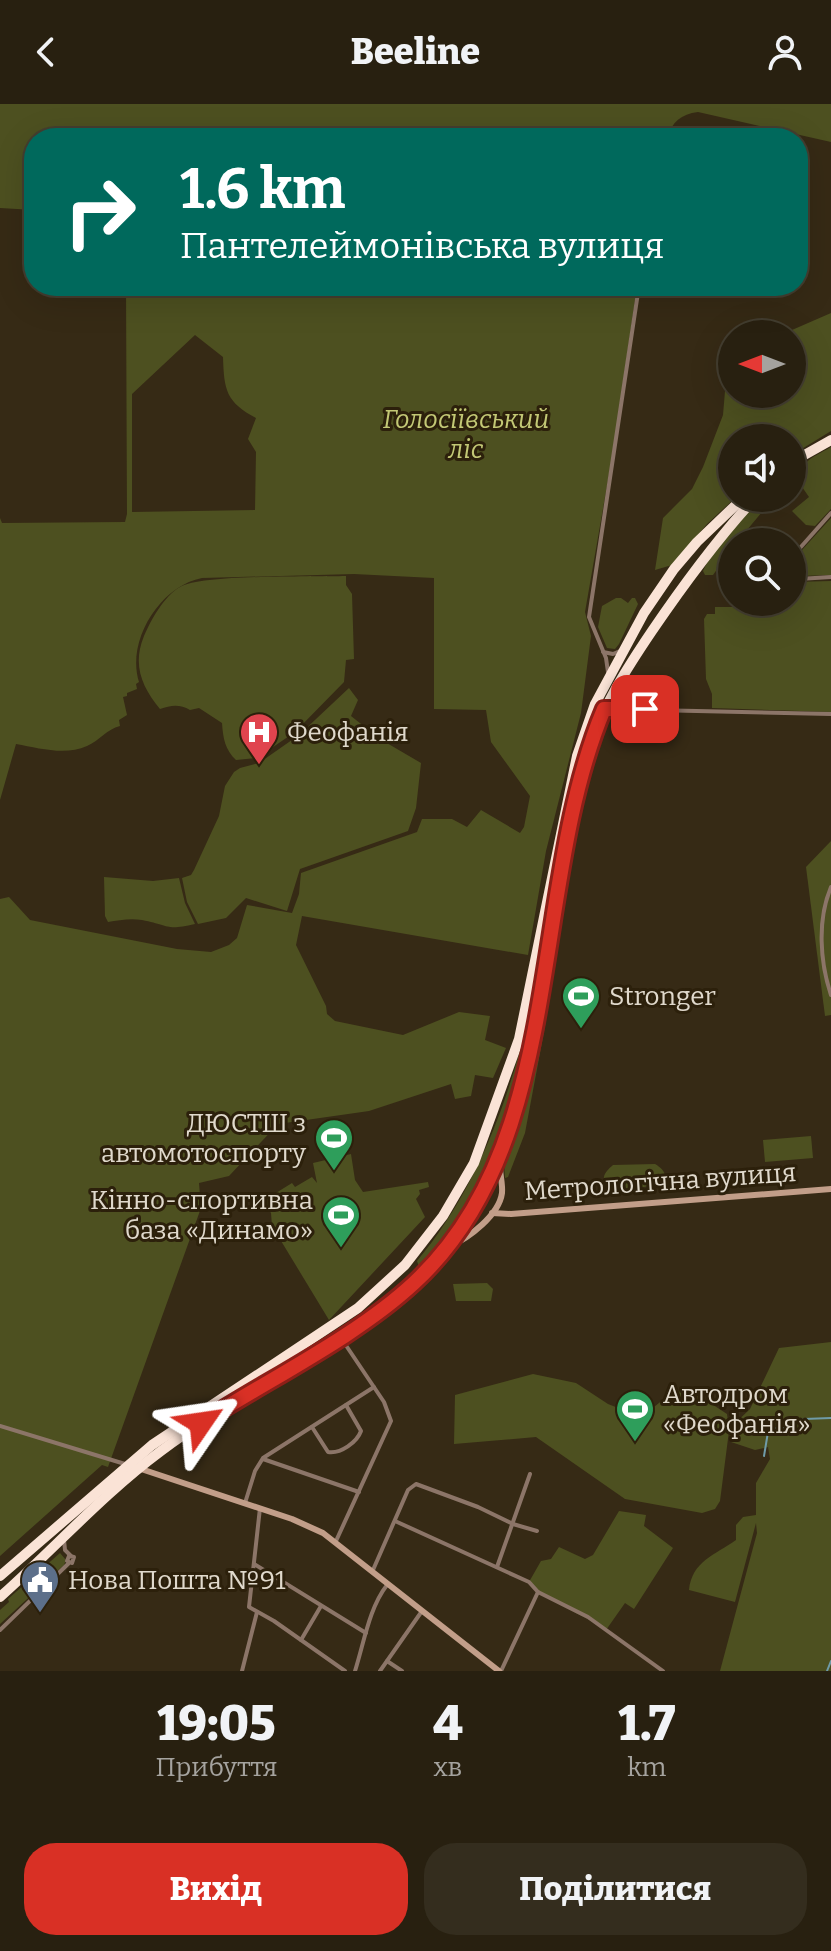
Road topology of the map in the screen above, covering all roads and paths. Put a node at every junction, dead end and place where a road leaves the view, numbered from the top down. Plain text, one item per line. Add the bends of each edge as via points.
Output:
1 (637, 296) edge
2 (831, 440) edge
3 (806, 455) edge
4 (728, 512) edge
5 (743, 512) edge
6 (831, 513) edge
7 (806, 541) edge
8 (831, 577) edge
9 (806, 579) edge
10 (661, 588) junction
11 (677, 595) junction
12 (623, 649) junction
13 (603, 652) junction
14 (608, 677) junction
15 (604, 709) junction
16 (831, 714) edge
17 (831, 887) edge
18 (831, 995) edge
19 (500, 1152) junction
20 (831, 1189) edge
21 (492, 1213) junction
22 (447, 1248) junction
23 (415, 1254) junction
24 (428, 1269) junction
25 (340, 1336) junction
26 (374, 1387) junction
27 (346, 1405) junction
28 (0, 1426) edge
29 (312, 1427) junction
30 (263, 1458) junction
31 (127, 1465) junction
32 (139, 1468) junction
33 (530, 1474) dead end
34 (359, 1492) junction
35 (245, 1503) junction
36 (260, 1508) junction
37 (395, 1521) junction
38 (513, 1524) junction
39 (537, 1531) dead end
40 (63, 1538) junction
41 (338, 1544) junction
42 (51, 1549) junction
43 (69, 1559) junction
44 (257, 1565) junction
45 (497, 1567) junction
46 (373, 1570) junction
47 (0, 1576) edge
48 (388, 1583) junction
49 (538, 1592) junction
50 (0, 1597) edge
51 (321, 1606) junction
52 (256, 1610) junction
53 (422, 1610) junction
54 (0, 1630) edge
55 (366, 1633) junction
56 (301, 1640) junction
57 (387, 1661) junction
58 (497, 1670) edge
59 (242, 1671) edge
60 (345, 1671) edge
61 (355, 1671) edge
62 (380, 1671) edge
63 (402, 1671) edge
64 (663, 1671) edge

1 - 13 street via 589,617
2 - 3 highway
4 - 10 highway
5 - 11 highway
6 - 7 street
8 - 9 street
10 - 11 highway via 671,586
10 - 12 highway
11 - 15 highway
12 - 13 street
12 - 14 highway
13 - 14 street
14 - 23 highway via 577,756 511,1066 465,1180
15 - 16 street
15 - 19 highway via 586,760 528,1053
17 - 18 street via 821,954
19 - 21 street, Метрологічна вулиця via 502,1195
19 - 22 highway via 478,1203
20 - 21 street, Метрологічна вулиця
21 - 22 street, Метрологічна вулиця
22 - 24 highway
23 - 24 highway via 416,1267
23 - 31 highway via 343,1320
24 - 25 highway
25 - 26 street
25 - 32 highway via 183,1434
26 - 27 street
26 - 34 street via 391,1421
27 - 29 street
27 - 29 street via 361,1431 349,1445 328,1452
28 - 31 street
29 - 30 street
30 - 34 street
30 - 35 street
31 - 32 street
31 - 47 highway
32 - 35 street
32 - 40 highway
33 - 38 street
34 - 41 street
35 - 36 street
36 - 41 street
36 - 44 street
37 - 38 street via 408,1490 420,1484
37 - 45 street
37 - 46 street
38 - 39 street
38 - 45 street
40 - 42 highway
40 - 43 street
41 - 46 street
42 - 43 street
42 - 50 highway
43 - 54 street
44 - 51 street
44 - 52 street via 249,1607
45 - 49 street
46 - 48 street
48 - 53 street
48 - 55 street via 376,1599
49 - 58 street
49 - 64 street via 588,1617
51 - 55 street
51 - 56 street
52 - 56 street
52 - 59 street
53 - 57 street
53 - 58 street
55 - 61 street
56 - 60 street
57 - 62 street
57 - 63 street

